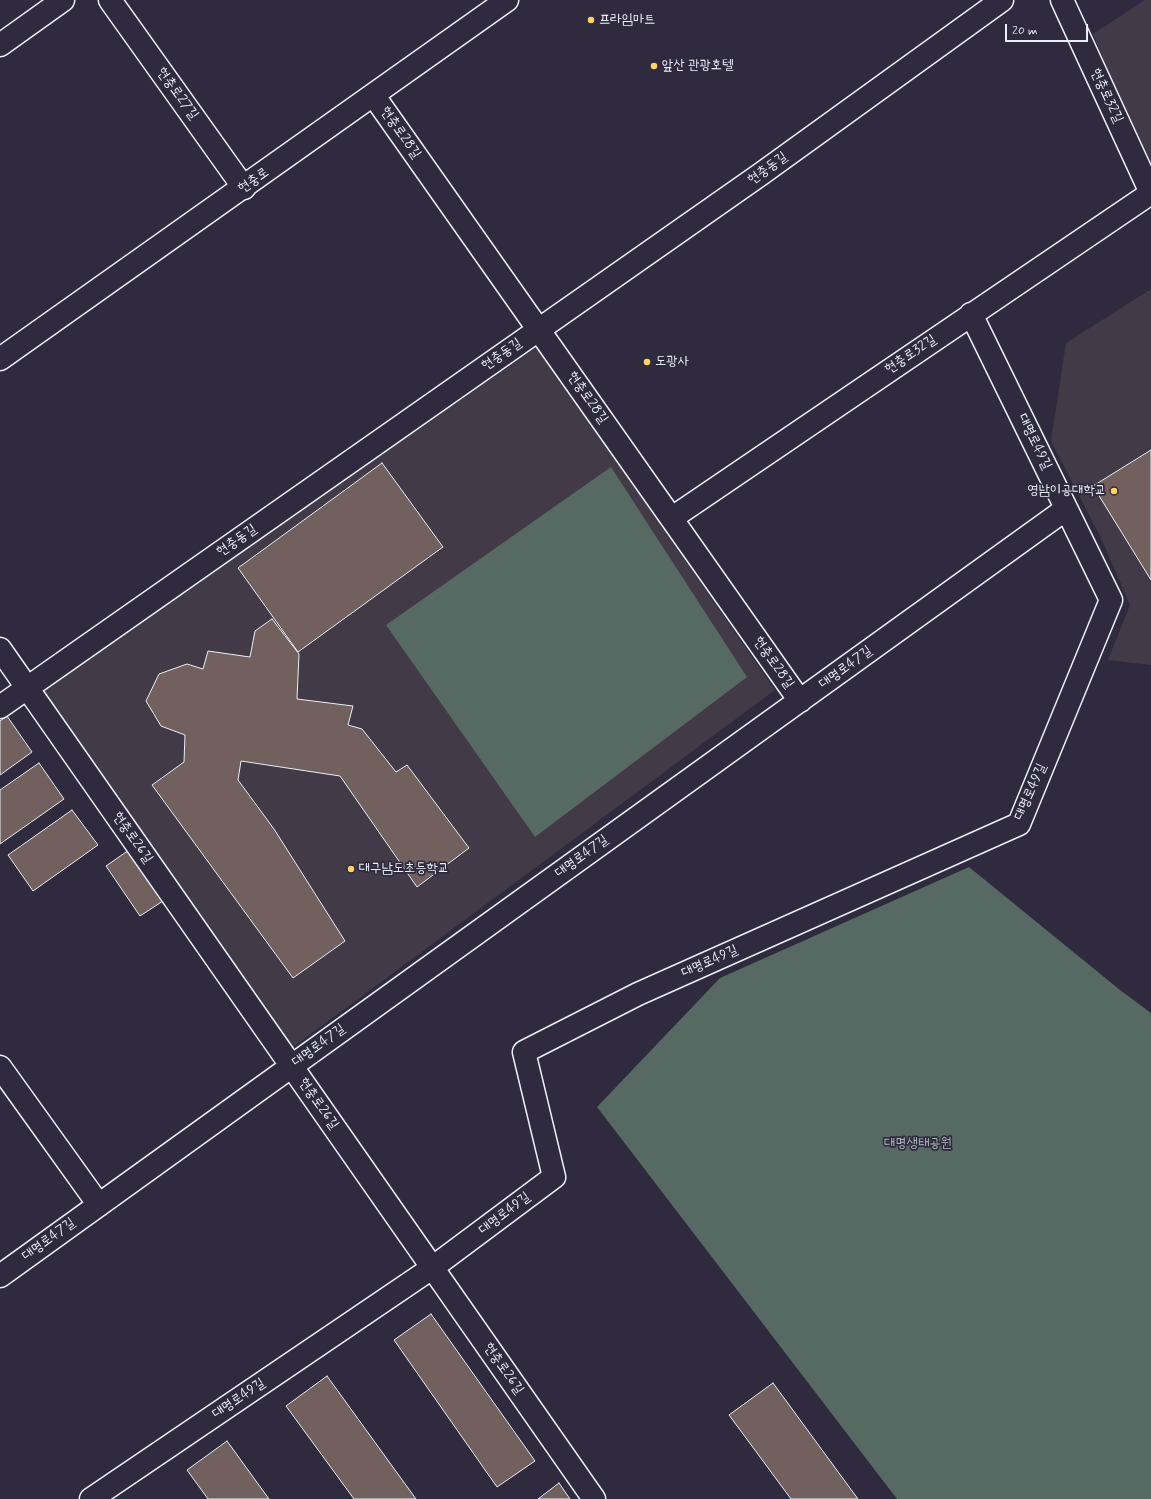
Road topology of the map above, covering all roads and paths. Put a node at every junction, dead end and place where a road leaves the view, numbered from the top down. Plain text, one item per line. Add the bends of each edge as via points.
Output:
1 (63, 0) edge
2 (110, 0) edge
3 (507, 0) edge
4 (1002, 0) edge
5 (1062, 0) edge
6 (0, 45) edge
7 (374, 96) junction
8 (244, 188) junction
9 (1151, 193) edge
10 (971, 314) junction
11 (539, 330) junction
12 (0, 359) edge
13 (1066, 509) junction
14 (672, 518) junction
15 (0, 650) edge
16 (27, 688) junction
17 (800, 700) junction
18 (0, 707) edge
19 (292, 1066) junction
20 (0, 1067) edge
21 (98, 1205) junction
22 (432, 1268) junction
23 (0, 1276) edge
24 (91, 1499) edge
25 (594, 1499) edge

1 - 6 street
2 - 8 street, 현충로27길
3 - 7 street, 현충로
4 - 11 street, 현충동길
5 - 9 street, 현충로32길
7 - 8 street, 현충로
7 - 11 street, 현충로28길
8 - 12 street, 현충로
9 - 10 street, 현충로32길
10 - 13 street, 대명로49길
10 - 14 street, 현충로32길
11 - 14 street, 현충로28길
11 - 16 street, 현충동길
13 - 17 street, 대명로47길
13 - 22 street, 대명로49길 via 1111,600 1019,824 638,994 524,1052 554,1177
14 - 17 street, 현충로28길
15 - 16 street, 현충로26길
16 - 18 street, 현충동길
16 - 19 street, 현충로26길
17 - 19 street, 대명로47길
19 - 21 street, 대명로47길
19 - 22 street, 현충로26길
20 - 21 street
21 - 23 street, 대명로47길
22 - 24 street, 대명로49길
22 - 25 street, 현충로26길

